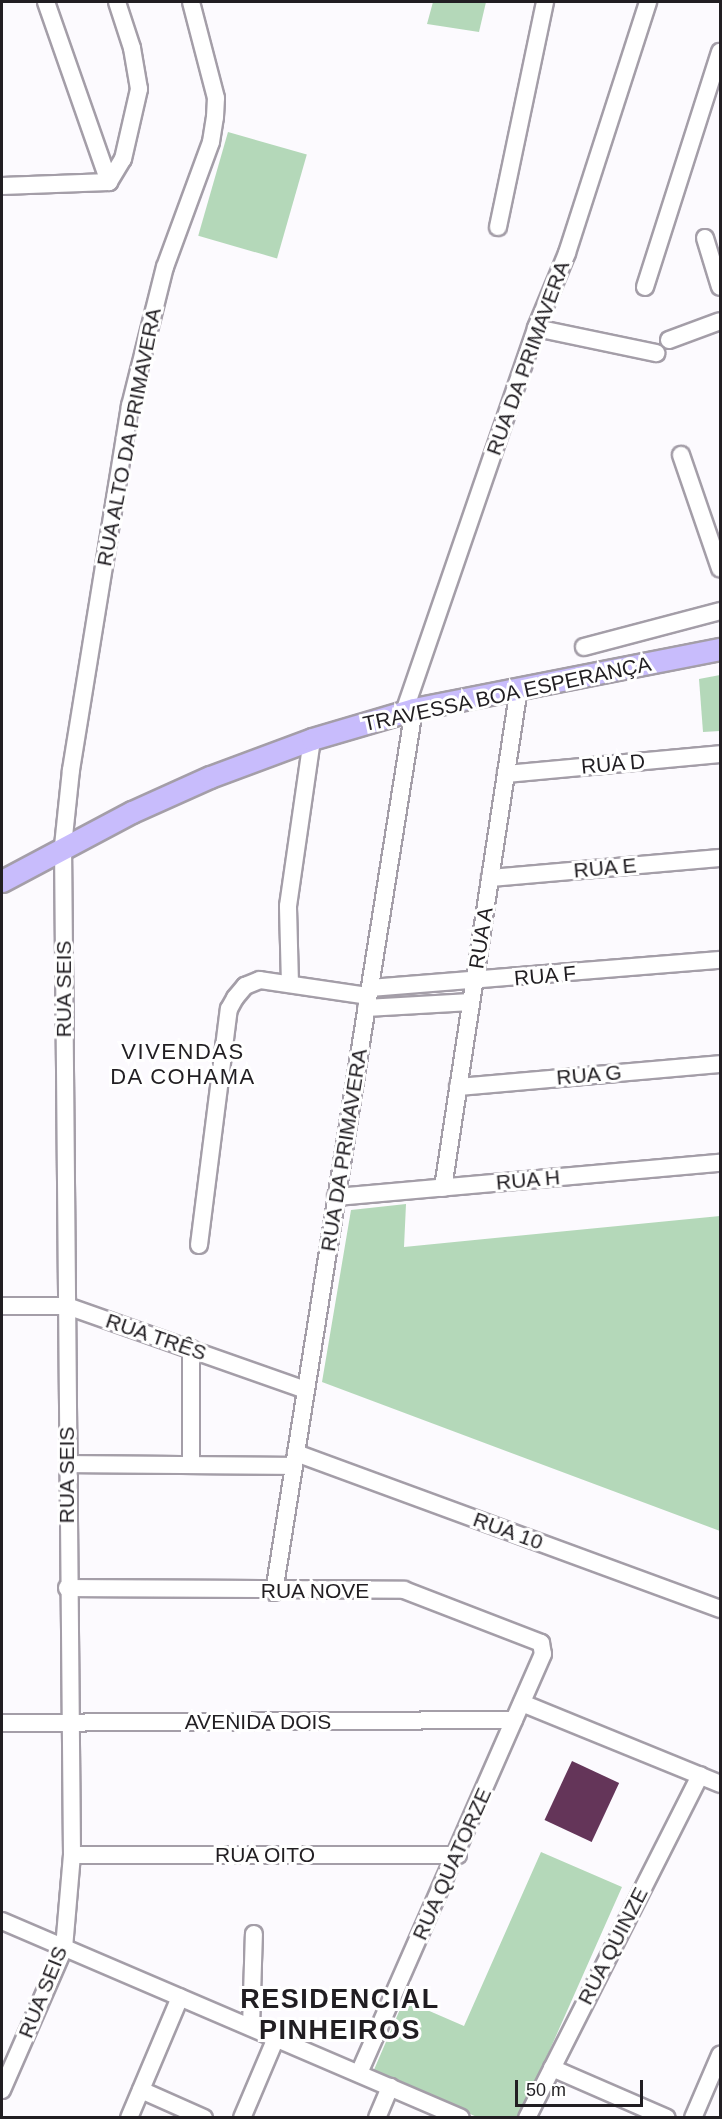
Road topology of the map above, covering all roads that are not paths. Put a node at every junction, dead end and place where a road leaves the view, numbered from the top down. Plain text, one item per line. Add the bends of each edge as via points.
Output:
1 (46, 2) edge
2 (117, 2) edge
3 (191, 2) edge
4 (545, 2) edge
5 (648, 2) edge
6 (720, 52) edge
7 (109, 182) junction
8 (2, 186) edge
9 (498, 227) dead end
10 (705, 238) dead end
11 (645, 287) dead end
12 (720, 287) edge
13 (720, 321) edge
14 (536, 328) junction
15 (669, 340) dead end
16 (656, 353) dead end
17 (681, 455) dead end
18 (720, 568) edge
19 (720, 611) edge
20 (584, 647) dead end
21 (720, 649) edge
22 (519, 688) junction
23 (409, 711) junction
24 (312, 740) junction
25 (720, 754) edge
26 (506, 774) junction
27 (63, 846) junction
28 (720, 858) edge
29 (490, 878) junction
30 (2, 881) edge
31 (720, 960) edge
32 (474, 982) junction
33 (290, 984) junction
34 (368, 997) junction
35 (471, 1002) junction
36 (720, 1064) edge
37 (458, 1087) junction
38 (720, 1163) edge
39 (443, 1188) junction
40 (336, 1197) junction
41 (199, 1245) dead end
42 (2, 1306) edge
43 (67, 1306) junction
44 (191, 1349) junction
45 (306, 1390) junction
46 (295, 1460) junction
47 (68, 1464) junction
48 (191, 1465) junction
49 (68, 1588) junction
50 (274, 1592) junction
51 (720, 1609) edge
52 (543, 1654) joint
53 (522, 1702) junction
54 (514, 1720) junction
55 (2, 1723) edge
56 (69, 1724) junction
57 (700, 1775) junction
58 (720, 1784) edge
59 (72, 1855) junction
60 (458, 1855) junction
61 (2, 1921) edge
62 (254, 1934) dead end
63 (64, 1948) junction
64 (180, 1997) junction
65 (251, 2027) junction
66 (276, 2038) junction
67 (720, 2055) edge
68 (552, 2068) junction
69 (359, 2073) junction
70 (390, 2086) junction
71 (2, 2090) edge
72 (141, 2090) junction
73 (129, 2118) edge
74 (204, 2118) edge
75 (242, 2118) edge
76 (377, 2118) edge
77 (461, 2118) edge
78 (527, 2118) edge
79 (667, 2118) edge
80 (693, 2118) edge

1 - 7 street
2 - 7 street via 139,89 123,159
3 - 27 street, RUA ALTO DA PRIMAVERA via 216,98 215,117 211,142 146,331 82,697
4 - 9 street
5 - 14 street, RUA DA PRIMAVERA via 567,253
6 - 11 street
7 - 8 street
10 - 12 street
13 - 15 street
14 - 16 street
14 - 23 street, RUA DA PRIMAVERA
17 - 18 street
19 - 20 street
21 - 22 main road, TRAVESSA BOA ESPERANÇA
22 - 23 main road, TRAVESSA BOA ESPERANÇA
22 - 26 street, RUA A
23 - 24 main road, TRAVESSA BOA ESPERANÇA
23 - 34 street, RUA DA PRIMAVERA
24 - 27 main road, TRAVESSA BOA ESPERANÇA via 210,777
24 - 33 street via 288,906
25 - 26 street, RUA D
26 - 29 street, RUA A
27 - 30 main road, TRAVESSA BOA ESPERANÇA
27 - 43 street, RUA SEIS
28 - 29 street, RUA E
29 - 32 street, RUA A
31 - 32 street, RUA F
32 - 34 street, RUA F
32 - 35 street, RUA A
33 - 34 street
33 - 41 street via 253,982 240,990 229,1009
34 - 35 street
34 - 40 street, RUA DA PRIMAVERA
35 - 37 street, RUA A
36 - 37 street, RUA G
37 - 39 street, RUA A
38 - 39 street, RUA H
39 - 40 street, RUA H
40 - 45 street, RUA DA PRIMAVERA
42 - 43 street, RUA TRÊS
43 - 44 street, RUA TRÊS
43 - 47 street, RUA SEIS
44 - 45 street, RUA TRÊS
44 - 48 street
45 - 46 street, RUA DA PRIMAVERA
46 - 48 street, RUA 10
46 - 50 street, RUA DA PRIMAVERA
46 - 51 street, RUA 10
47 - 48 street, RUA 10
47 - 49 street, RUA SEIS
49 - 50 street, RUA NOVE
49 - 56 street, RUA SEIS
50 - 52 street, RUA NOVE via 404,1590 536,1639
52 - 53 street, RUA QUATORZE
53 - 54 street, RUA QUATORZE
53 - 57 street
54 - 56 street, AVENIDA DOIS
54 - 60 street, RUA QUATORZE
55 - 56 street, AVENIDA DOIS
56 - 59 street, RUA SEIS
57 - 58 street
57 - 68 street, RUA QUINZE
59 - 60 street, RUA OITO
59 - 63 street, RUA SEIS
60 - 69 street, RUA QUATORZE
61 - 63 street
62 - 65 street
63 - 64 street
63 - 71 street, RUA SEIS
64 - 65 street
64 - 72 street
65 - 66 street
66 - 69 street
66 - 75 street
67 - 80 street
68 - 78 street, RUA QUINZE
68 - 79 street
69 - 70 street
70 - 76 street
70 - 77 street
72 - 73 street
72 - 74 street

